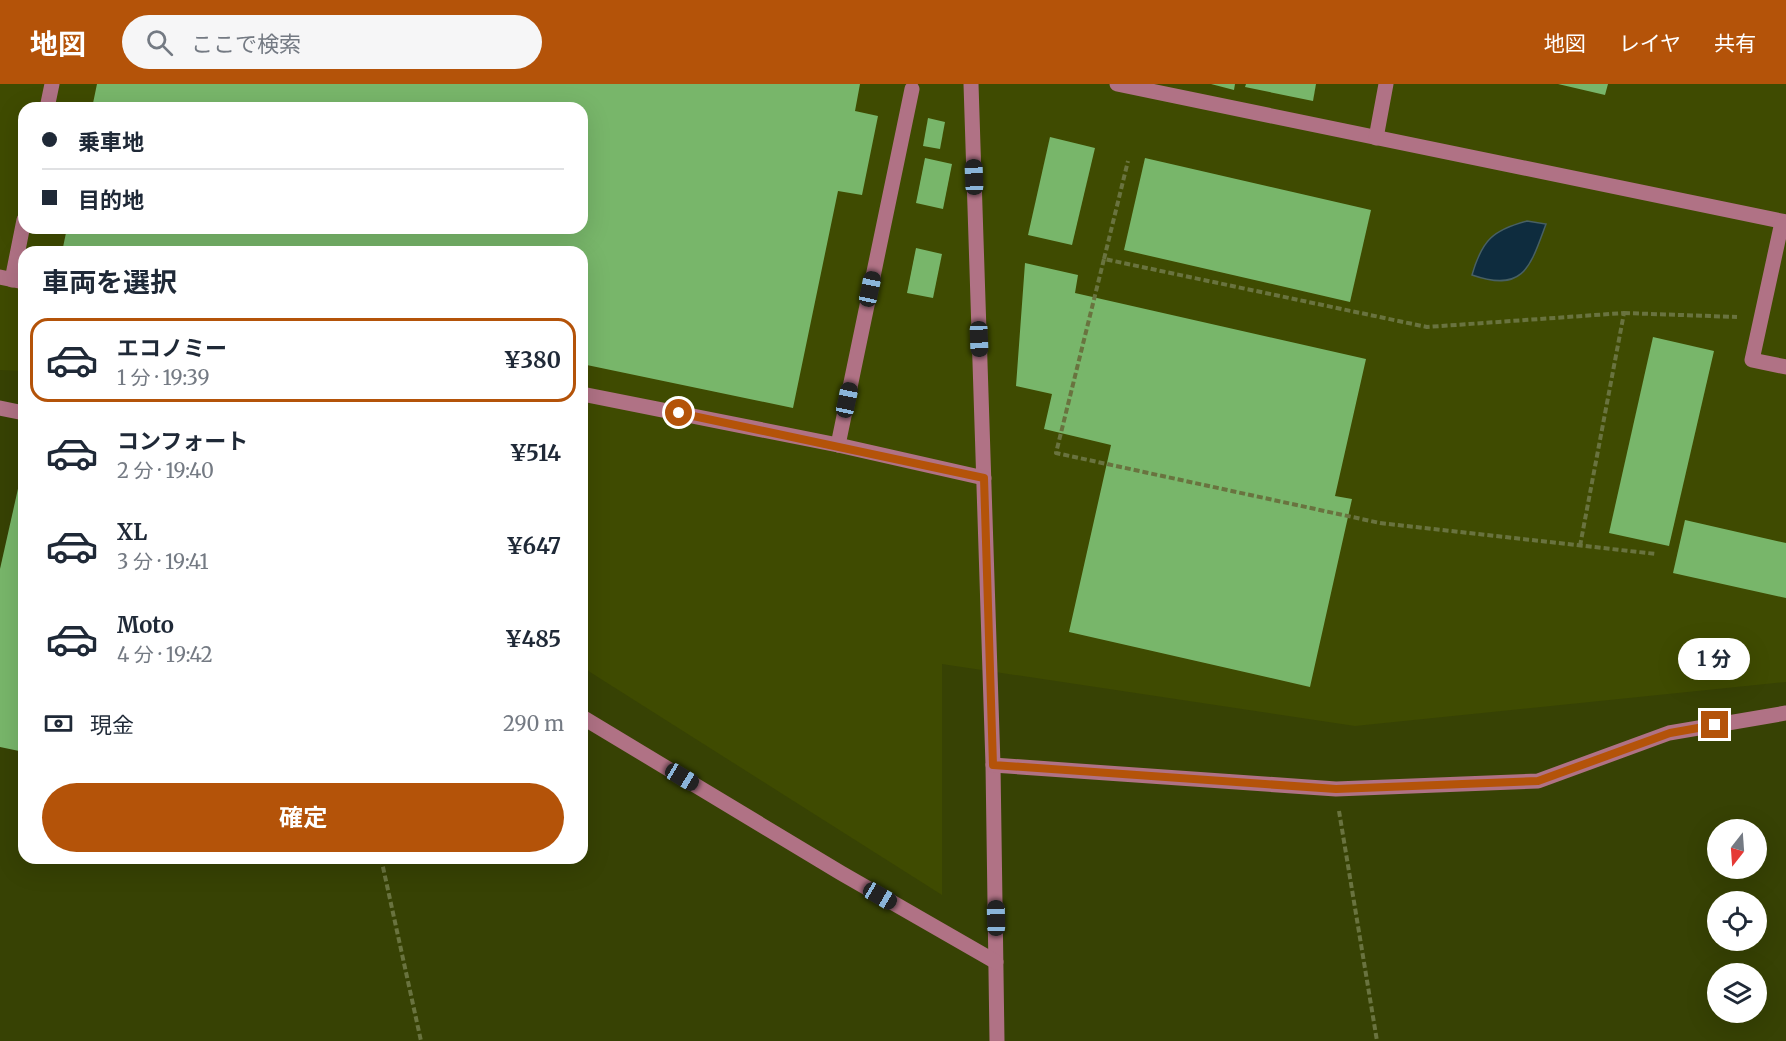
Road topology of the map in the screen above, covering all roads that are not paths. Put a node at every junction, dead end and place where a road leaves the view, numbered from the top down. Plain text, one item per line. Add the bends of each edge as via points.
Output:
1 (52, 84) edge
2 (971, 84) edge
3 (1117, 84) edge
4 (1386, 84) edge
5 (912, 89) dead end
6 (48, 102) edge
7 (1376, 138) junction
8 (1784, 222) edge
9 (18, 250) edge
10 (12, 280) edge
11 (1786, 367) edge
12 (588, 395) edge
13 (0, 408) edge
14 (18, 412) edge
15 (838, 445) junction
16 (984, 478) junction
17 (1786, 713) edge
18 (588, 721) edge
19 (993, 765) junction
20 (996, 962) junction
21 (997, 1041) edge

1 - 6 street
2 - 16 street
3 - 7 street
4 - 7 street
5 - 15 street
7 - 8 street
8 - 11 street via 1752,360
9 - 10 street
12 - 15 street
13 - 14 street
15 - 16 street
16 - 19 street
17 - 19 street via 1670,733 1538,781 1336,789
18 - 20 street
19 - 20 street
20 - 21 street

